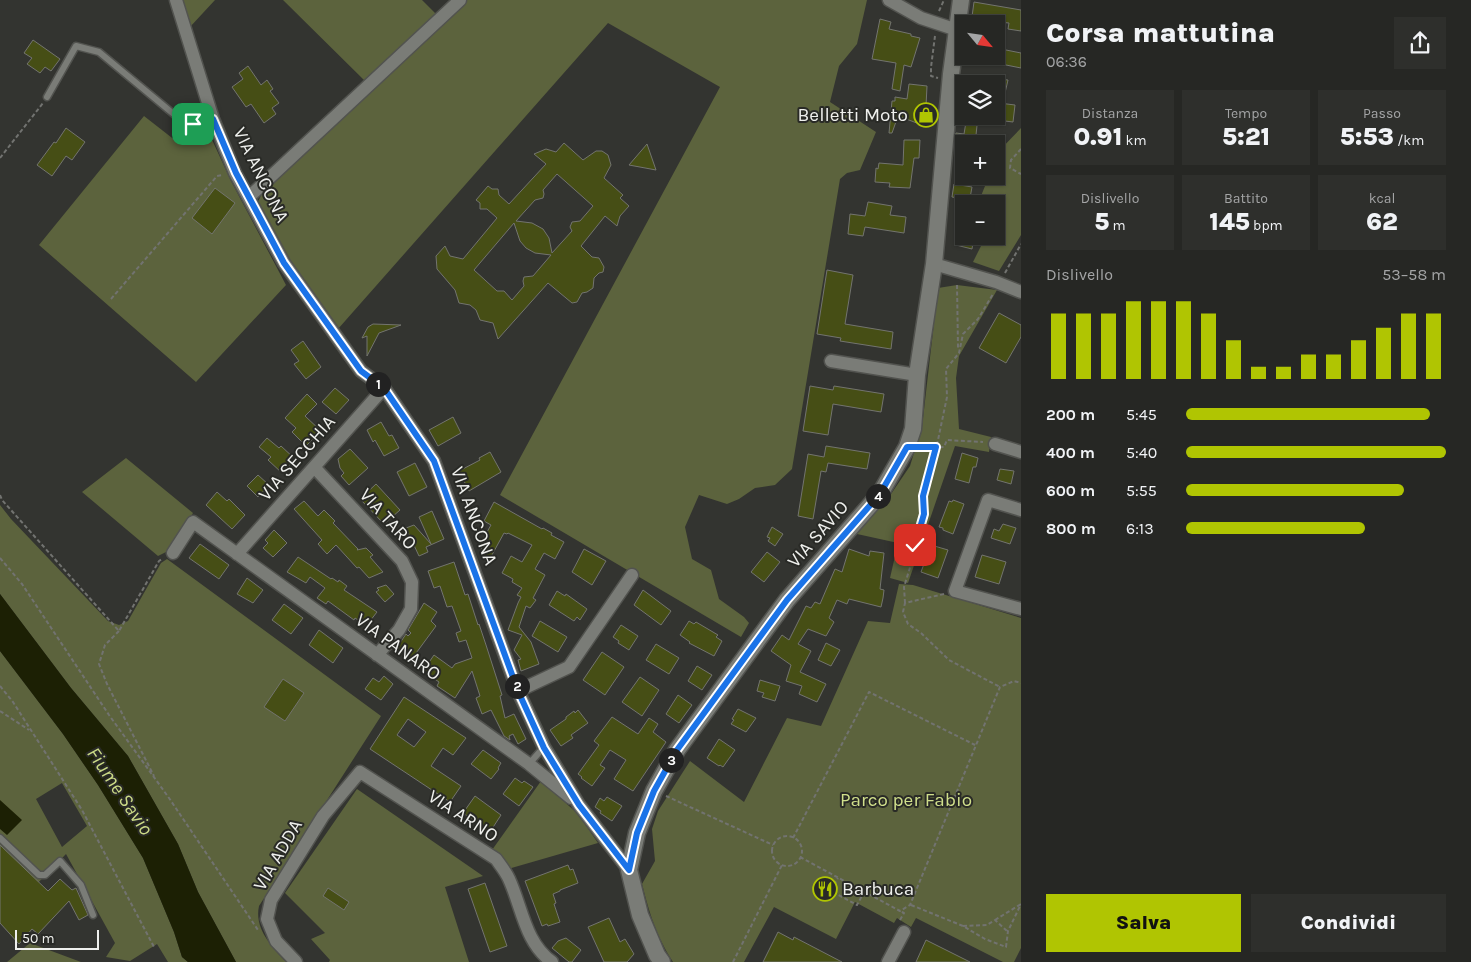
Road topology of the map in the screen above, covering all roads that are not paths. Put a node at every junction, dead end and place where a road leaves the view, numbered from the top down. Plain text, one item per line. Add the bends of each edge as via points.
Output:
1 (176, 0) edge
2 (460, 0) edge
3 (890, 0) edge
4 (961, 0) edge
5 (959, 15) edge
6 (955, 29) edge
7 (955, 45) edge
8 (47, 97) road end
9 (213, 119) junction
10 (249, 197) junction
11 (934, 264) junction
12 (1021, 292) edge
13 (831, 360) dead end
14 (917, 375) junction
15 (384, 388) junction
16 (995, 444) dead end
17 (1021, 452) edge
18 (314, 467) junction
19 (1021, 510) edge
20 (173, 553) road end
21 (238, 554) junction
22 (632, 575) dead end
23 (1021, 609) edge
24 (377, 655) junction
25 (518, 691) junction
26 (544, 748) junction
27 (529, 764) junction
28 (360, 772) joint
29 (579, 805) junction
30 (0, 838) edge
31 (629, 870) junction
32 (93, 915) dead end
33 (902, 926) road end
34 (656, 960) edge
35 (296, 962) edge
36 (552, 962) edge
37 (888, 962) edge

1 - 9 street, VIA ANCONA
2 - 10 street
3 - 6 street via 921,18
4 - 5 street, VIA SAVIO
7 - 11 street, VIA SAVIO
8 - 9 lane via 76,46 99,52 176,116 193,124
9 - 10 street, VIA ANCONA
10 - 15 street, VIA ANCONA via 284,263 361,371
11 - 12 street
11 - 14 street, VIA SAVIO
13 - 14 street
14 - 31 street, VIA SAVIO via 913,429 907,447 880,494 787,600 677,750 654,791 637,833
15 - 18 street, VIA SECCHIA
15 - 25 street, VIA ANCONA via 434,461
16 - 17 street
18 - 21 street, VIA SECCHIA
18 - 24 street, VIA TARO via 402,561 412,582 411,609 399,630
19 - 23 street via 988,500 956,591
20 - 21 street, VIA PANARO via 193,522
21 - 24 street, VIA PANARO
22 - 25 street via 569,667
24 - 27 street, VIA PANARO
25 - 26 street, VIA ANCONA
26 - 27 lane
26 - 29 street, VIA ANCONA
27 - 29 street, VIA PANARO
28 - 35 street, VIA ADDA via 323,816 271,900 267,919 276,941
28 - 36 street, VIA ARNO via 496,859 509,879 527,930
29 - 31 street, VIA ANCONA
30 - 32 lane via 39,875 60,861 81,885
31 - 34 street, VIA SAVIO
33 - 37 street

